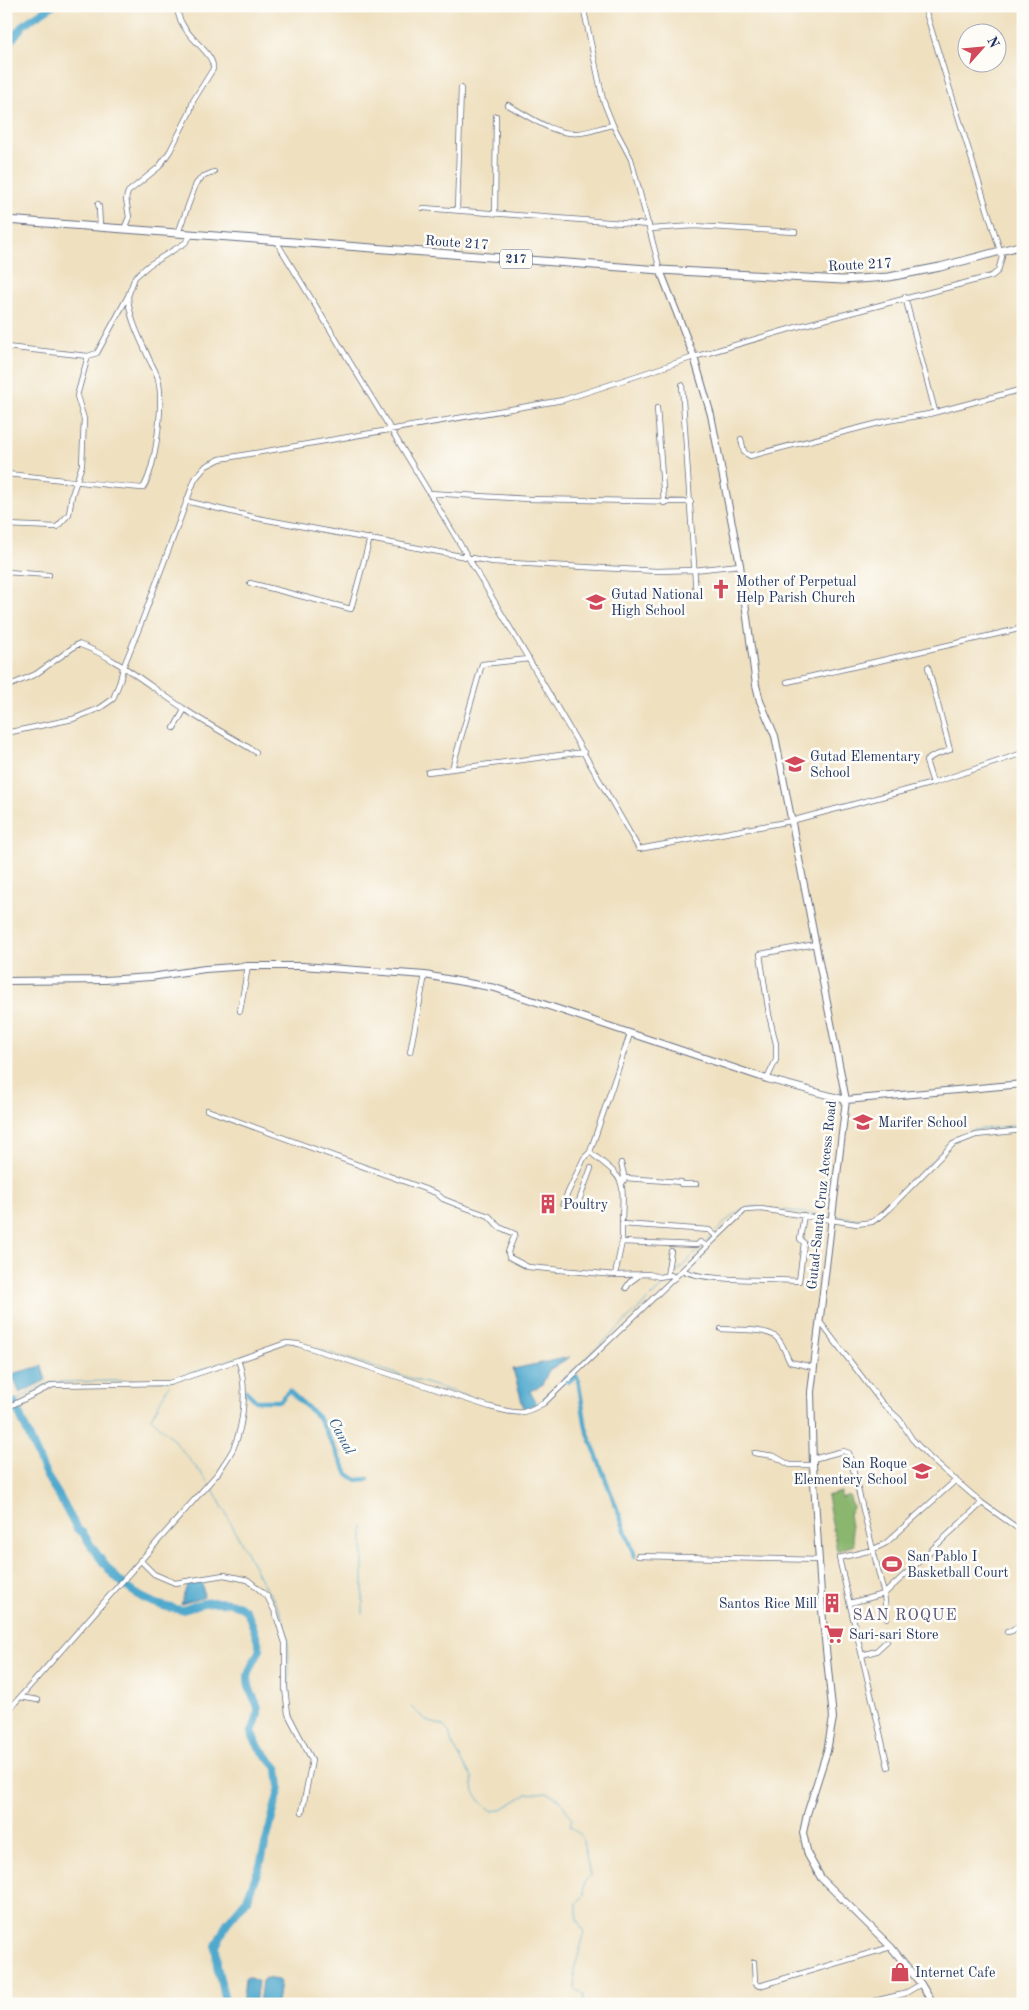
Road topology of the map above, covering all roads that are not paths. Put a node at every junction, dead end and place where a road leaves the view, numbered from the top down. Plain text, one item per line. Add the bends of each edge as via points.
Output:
1 (177, 6) edge
2 (583, 6) edge
3 (924, 6) edge
4 (461, 88) dead end
5 (508, 105) dead end
6 (496, 116) dead end
7 (613, 125) junction
8 (214, 172) dead end
9 (98, 204) dead end
10 (422, 208) dead end
11 (457, 210) junction
12 (496, 214) junction
13 (6, 220) edge
14 (100, 227) junction
15 (649, 227) junction
16 (124, 229) junction
17 (795, 232) dead end
18 (178, 233) junction
19 (192, 234) junction
20 (276, 240) junction
21 (1023, 245) edge
22 (1000, 252) junction
23 (660, 270) junction
24 (905, 297) junction
25 (126, 305) junction
26 (6, 347) edge
27 (88, 356) junction
28 (694, 357) junction
29 (682, 385) dead end
30 (1023, 389) edge
31 (657, 408) dead end
32 (936, 411) junction
33 (391, 429) junction
34 (741, 440) dead end
35 (6, 474) edge
36 (76, 480) junction
37 (429, 493) junction
38 (186, 501) junction
39 (664, 502) junction
40 (691, 502) junction
41 (6, 525) edge
42 (370, 538) junction
43 (468, 558) junction
44 (740, 565) junction
45 (694, 570) junction
46 (6, 572) edge
47 (49, 575) dead end
48 (250, 583) dead end
49 (696, 596) dead end
50 (1023, 628) edge
51 (529, 659) junction
52 (928, 667) dead end
53 (123, 668) junction
54 (787, 682) dead end
55 (6, 687) edge
56 (184, 709) junction
57 (174, 728) dead end
58 (6, 733) edge
59 (256, 752) dead end
60 (584, 752) junction
61 (1023, 753) edge
62 (452, 769) junction
63 (428, 772) dead end
64 (933, 783) junction
65 (791, 820) junction
66 (816, 944) junction
67 (248, 966) junction
68 (425, 975) junction
69 (6, 981) edge
70 (240, 1011) dead end
71 (630, 1034) junction
72 (410, 1052) dead end
73 (767, 1079) junction
74 (1023, 1084) edge
75 (846, 1100) junction
76 (207, 1110) dead end
77 (1023, 1130) edge
78 (590, 1152) junction
79 (621, 1163) dead end
80 (591, 1168) dead end
81 (623, 1182) junction
82 (696, 1184) dead end
83 (804, 1215) junction
84 (832, 1219) junction
85 (622, 1220) dead end
86 (716, 1236) junction
87 (622, 1242) junction
88 (707, 1246) junction
89 (671, 1251) dead end
90 (683, 1270) junction
91 (641, 1274) junction
92 (615, 1275) junction
93 (667, 1276) junction
94 (675, 1278) junction
95 (626, 1288) dead end
96 (820, 1322) junction
97 (720, 1329) dead end
98 (238, 1360) junction
99 (813, 1367) junction
100 (6, 1408) edge
101 (754, 1453) dead end
102 (813, 1462) junction
103 (956, 1480) junction
104 (982, 1503) junction
105 (1023, 1532) edge
106 (872, 1550) junction
107 (638, 1556) dead end
108 (140, 1560) junction
109 (820, 1560) junction
110 (884, 1594) junction
111 (850, 1603) junction
112 (887, 1618) dead end
113 (1023, 1622) edge
114 (1007, 1632) dead end
115 (887, 1641) dead end
116 (862, 1655) junction
117 (20, 1697) junction
118 (38, 1700) dead end
119 (6, 1713) edge
120 (888, 1767) dead end
121 (302, 1812) dead end
122 (891, 1947) junction
123 (754, 1962) dead end
124 (922, 1984) junction
125 (874, 2001) dead end
126 (933, 2004) edge

1 - 16 street via 186,32 209,55 213,69 193,101 170,152 159,167 128,192 129,217
2 - 7 street via 604,100
3 - 22 street
4 - 11 street
5 - 7 street via 541,124 566,132 579,133
6 - 12 street
7 - 15 street via 631,159
8 - 18 street via 202,176 196,184
9 - 14 street
10 - 11 street
11 - 12 street
12 - 15 street
13 - 14 main road, Route 217 / 217
14 - 16 main road, Route 217 / 217
15 - 17 street via 694,226
15 - 23 street
16 - 18 main road, Route 217 / 217
18 - 19 main road, Route 217 / 217
19 - 20 main road, Route 217 / 217
19 - 25 street via 136,277
20 - 23 main road, Route 217 / 217
20 - 33 street
21 - 22 main road, Route 217 / 217
22 - 23 main road, Route 217 / 217 via 889,277 842,280
22 - 24 street via 1002,257 998,270 992,276
23 - 28 main road, Gutad-Santa Cruz Access Road
24 - 28 street
24 - 32 street
25 - 27 street via 96,353
25 - 36 street via 158,379 160,414 149,479 143,488
26 - 27 street
27 - 36 street via 77,396 84,419 82,465
28 - 33 street via 563,400
28 - 44 main road, Gutad-Santa Cruz Access Road via 712,415
29 - 40 street
30 - 32 street
31 - 39 street
32 - 34 street via 750,456 744,452
33 - 37 street
33 - 38 street via 220,459 206,466 195,479
35 - 36 street
36 - 41 street via 69,514 57,527
37 - 39 street
37 - 43 street
38 - 42 street via 257,518
38 - 53 street
39 - 40 street
40 - 45 street
42 - 43 street
42 - 48 street via 351,609
43 - 45 street via 647,571
43 - 51 street
44 - 45 street
44 - 65 main road, Gutad-Santa Cruz Access Road via 756,686 775,736
45 - 49 street
46 - 47 street
50 - 54 street
51 - 60 street
51 - 62 street via 482,664
52 - 64 street via 950,750 926,761
53 - 55 street via 91,648 78,644 36,674
53 - 56 street
53 - 58 street via 113,699 100,708 74,719
56 - 57 street
56 - 59 street
60 - 62 street
60 - 65 street via 639,849
61 - 64 street
62 - 63 street
64 - 65 street
65 - 66 main road, Gutad-Santa Cruz Access Road
66 - 73 street via 760,954 776,1044 776,1060
66 - 75 main road, Gutad-Santa Cruz Access Road
67 - 68 main road via 302,966
67 - 69 main road via 105,980
67 - 70 street
68 - 71 main road via 495,988
68 - 72 street
71 - 73 main road
71 - 78 street
73 - 75 main road
74 - 75 main road
75 - 84 main road, Gutad-Santa Cruz Access Road
76 - 92 street via 436,1193 443,1199 489,1216 499,1227 515,1234 509,1257 528,1267
77 - 84 street via 976,1135 953,1144 885,1213 872,1222 858,1224
78 - 80 street via 562,1203 572,1205 579,1201
78 - 81 street
79 - 81 street
81 - 82 street via 625,1178 641,1178
81 - 85 street
83 - 84 street
83 - 86 street via 745,1210
83 - 90 street via 799,1281 692,1275
84 - 96 main road, Gutad-Santa Cruz Access Road
86 - 87 street via 710,1230 622,1224
86 - 88 street
87 - 88 street via 682,1245 700,1242
87 - 92 street
88 - 90 street
89 - 93 street
90 - 94 street
91 - 92 street
91 - 93 street
91 - 95 street
93 - 94 street
94 - 98 street via 544,1403 528,1412 490,1407 298,1344 286,1343
96 - 99 main road, Gutad-Santa Cruz Access Road
96 - 103 street via 912,1439
97 - 99 street via 774,1336 790,1362
98 - 100 street via 169,1383 53,1385
98 - 108 street via 244,1396 241,1424 233,1448 218,1473
99 - 102 main road, Gutad-Santa Cruz Access Road
101 - 102 street via 774,1456 788,1465
102 - 106 street via 843,1451 849,1453
102 - 109 main road, Gutad-Santa Cruz Access Road
103 - 104 street
103 - 106 street via 886,1543
104 - 105 street
104 - 110 street
106 - 110 street
106 - 111 street via 839,1558
107 - 109 street
108 - 117 street
108 - 121 street via 154,1574 175,1584 224,1575 248,1580 267,1596 285,1644 288,1714 312,1760
109 - 122 main road, Gutad-Santa Cruz Access Road via 834,1718 804,1824 805,1844 821,1878
110 - 111 street
110 - 112 street
111 - 116 street
113 - 114 street
115 - 116 street
116 - 120 street
117 - 118 street
117 - 119 street
122 - 123 street via 759,1986 755,1983
122 - 124 main road, Gutad-Santa Cruz Access Road
124 - 125 street via 904,1994
124 - 126 main road, Gutad-Santa Cruz Access Road

